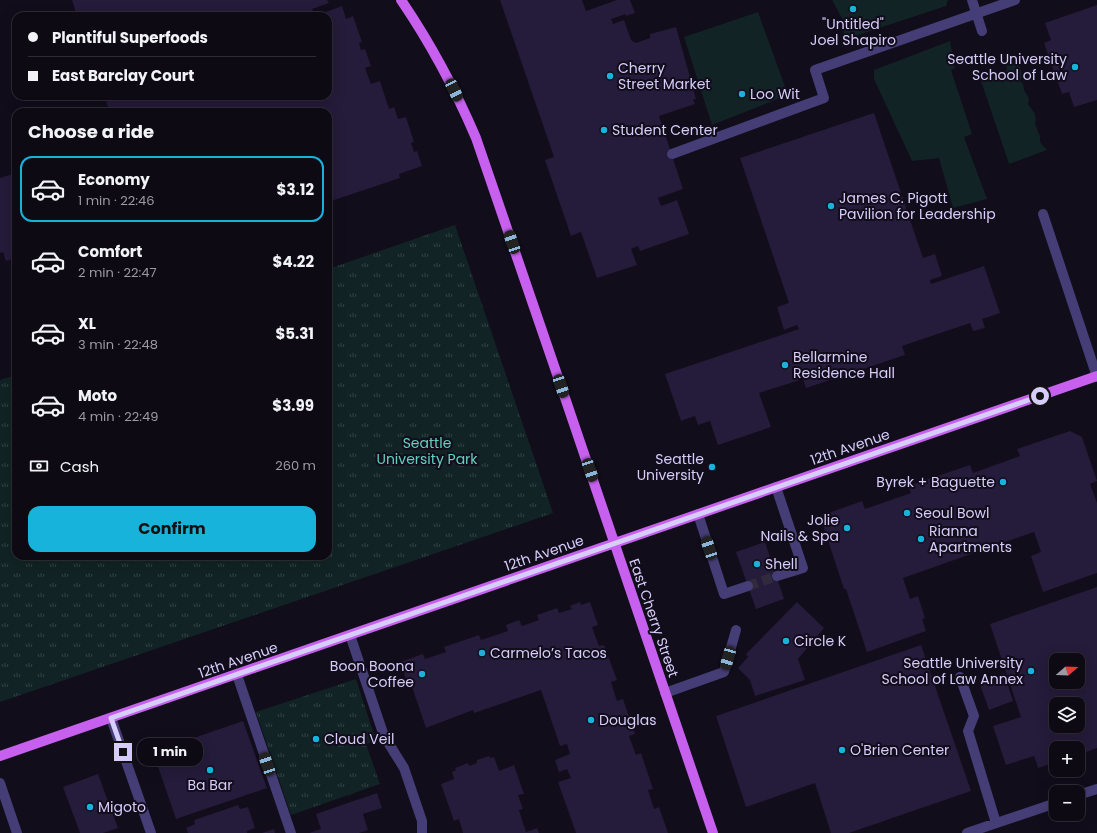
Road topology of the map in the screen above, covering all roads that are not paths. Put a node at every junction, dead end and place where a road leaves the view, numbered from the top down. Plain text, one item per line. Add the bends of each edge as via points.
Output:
1 (401, 0) edge
2 (972, 0) edge
3 (1015, 0) edge
4 (977, 14) junction
5 (982, 31) dead end
6 (672, 154) dead end
7 (1043, 214) dead end
8 (1097, 376) edge
9 (776, 487) junction
10 (698, 514) junction
11 (614, 543) junction
12 (777, 576) tunnel mouth
13 (748, 586) tunnel mouth
14 (736, 630) dead end
15 (350, 635) junction
16 (237, 675) junction
17 (960, 677) dead end
18 (665, 693) junction
19 (111, 718) junction
20 (0, 756) edge
21 (0, 783) edge
22 (1097, 789) edge
23 (1085, 793) edge
24 (1049, 805) edge
25 (996, 823) junction
26 (17, 833) edge
27 (151, 833) edge
28 (290, 833) edge
29 (422, 833) edge
30 (713, 833) edge
31 (967, 833) edge

1 - 11 main road, East Cherry Street via 429,44 476,138
2 - 4 street
3 - 4 street
4 - 5 street
4 - 6 street via 815,70 824,98
7 - 8 street
8 - 9 main road, 12th Avenue
9 - 10 main road, 12th Avenue
9 - 12 street via 803,568
10 - 11 main road, 12th Avenue
10 - 13 street via 724,594
11 - 15 main road, 12th Avenue
11 - 18 main road, East Cherry Street
14 - 18 street via 724,672
15 - 16 main road, 12th Avenue
15 - 29 street via 384,736 404,768 422,821
16 - 19 main road, 12th Avenue
16 - 28 street
17 - 25 street via 974,716 968,731
18 - 30 main road, East Cherry Street
19 - 20 main road, 12th Avenue
19 - 27 street
21 - 26 street
22 - 23 street
24 - 25 street
25 - 31 street

